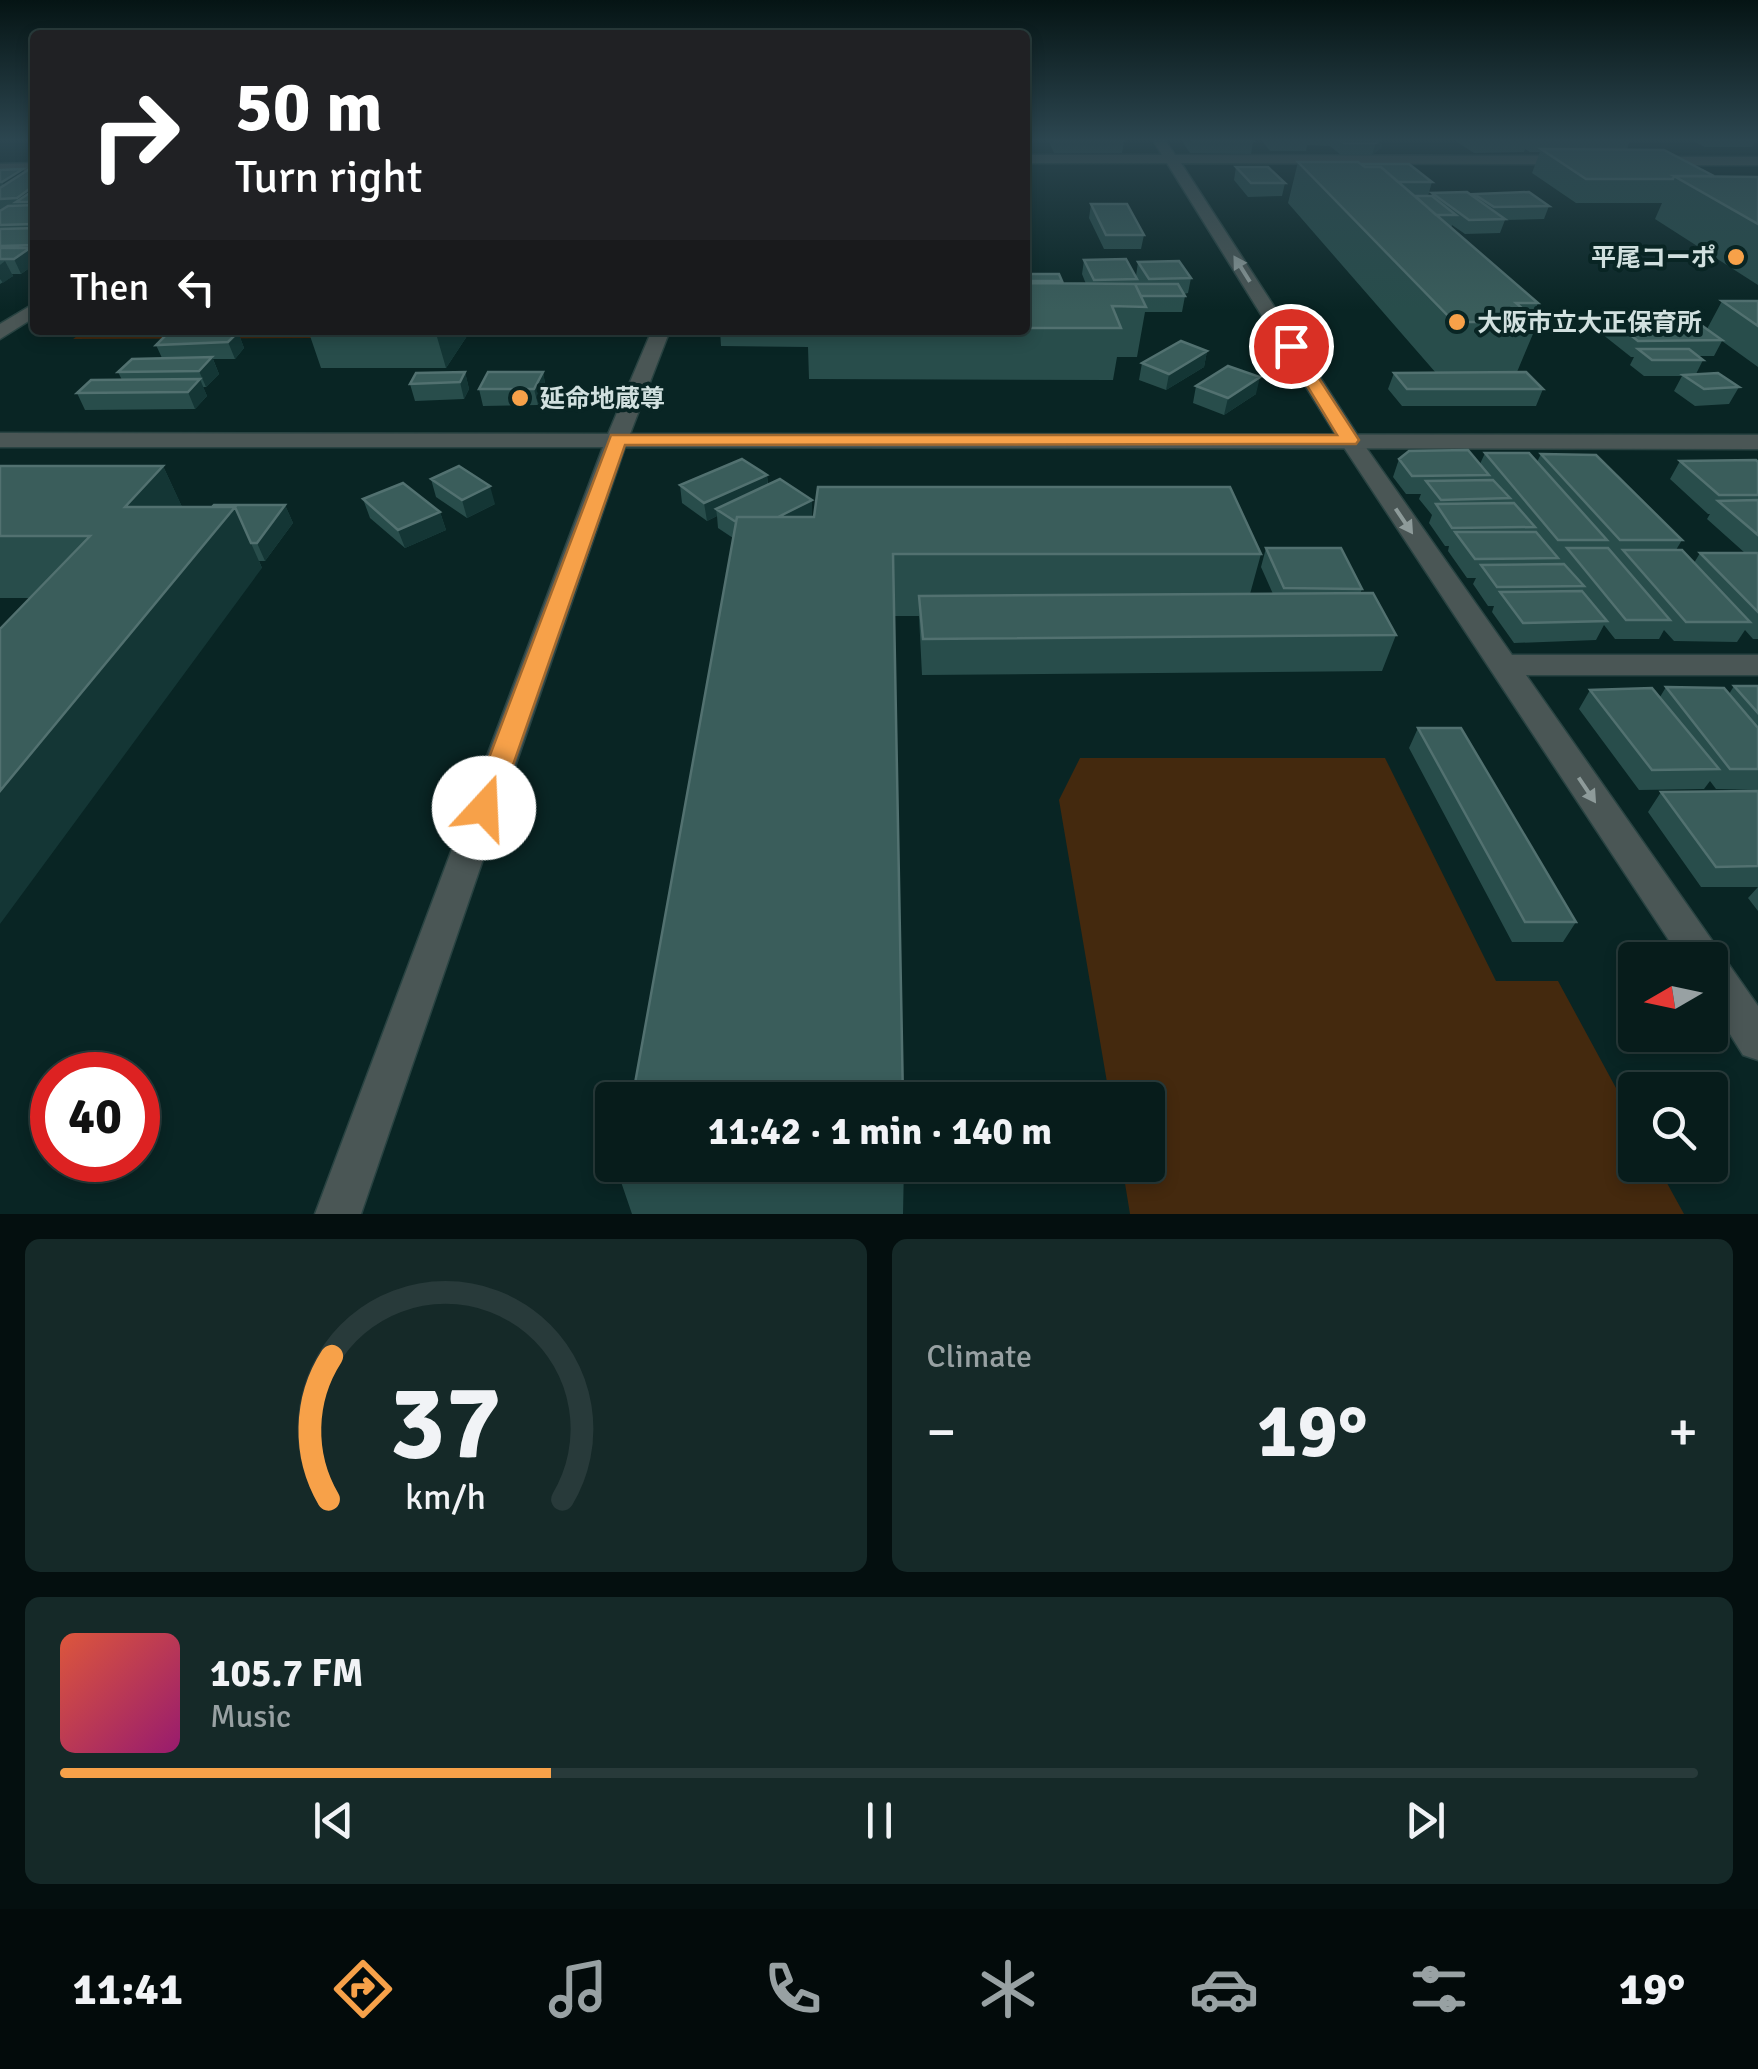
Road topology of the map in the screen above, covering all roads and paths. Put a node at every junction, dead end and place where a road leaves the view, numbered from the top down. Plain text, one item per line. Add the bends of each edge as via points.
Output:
1 (1196, 197) edge
2 (30, 312) edge
3 (0, 333) edge
4 (659, 335) edge
5 (618, 439) junction
6 (0, 440) edge
7 (1350, 440) junction
8 (1758, 442) edge
9 (1758, 664) edge
10 (1502, 665) junction
11 (1692, 942) edge
12 (1732, 988) edge
13 (1758, 1041) edge
14 (338, 1214) edge

7 -> 1 street
2 - 3 street
4 - 5 street
5 - 6 street
5 - 7 street
5 - 14 street
7 - 8 street
7 -> 10 street
9 - 10 street
10 -> 11 street
12 - 13 street

